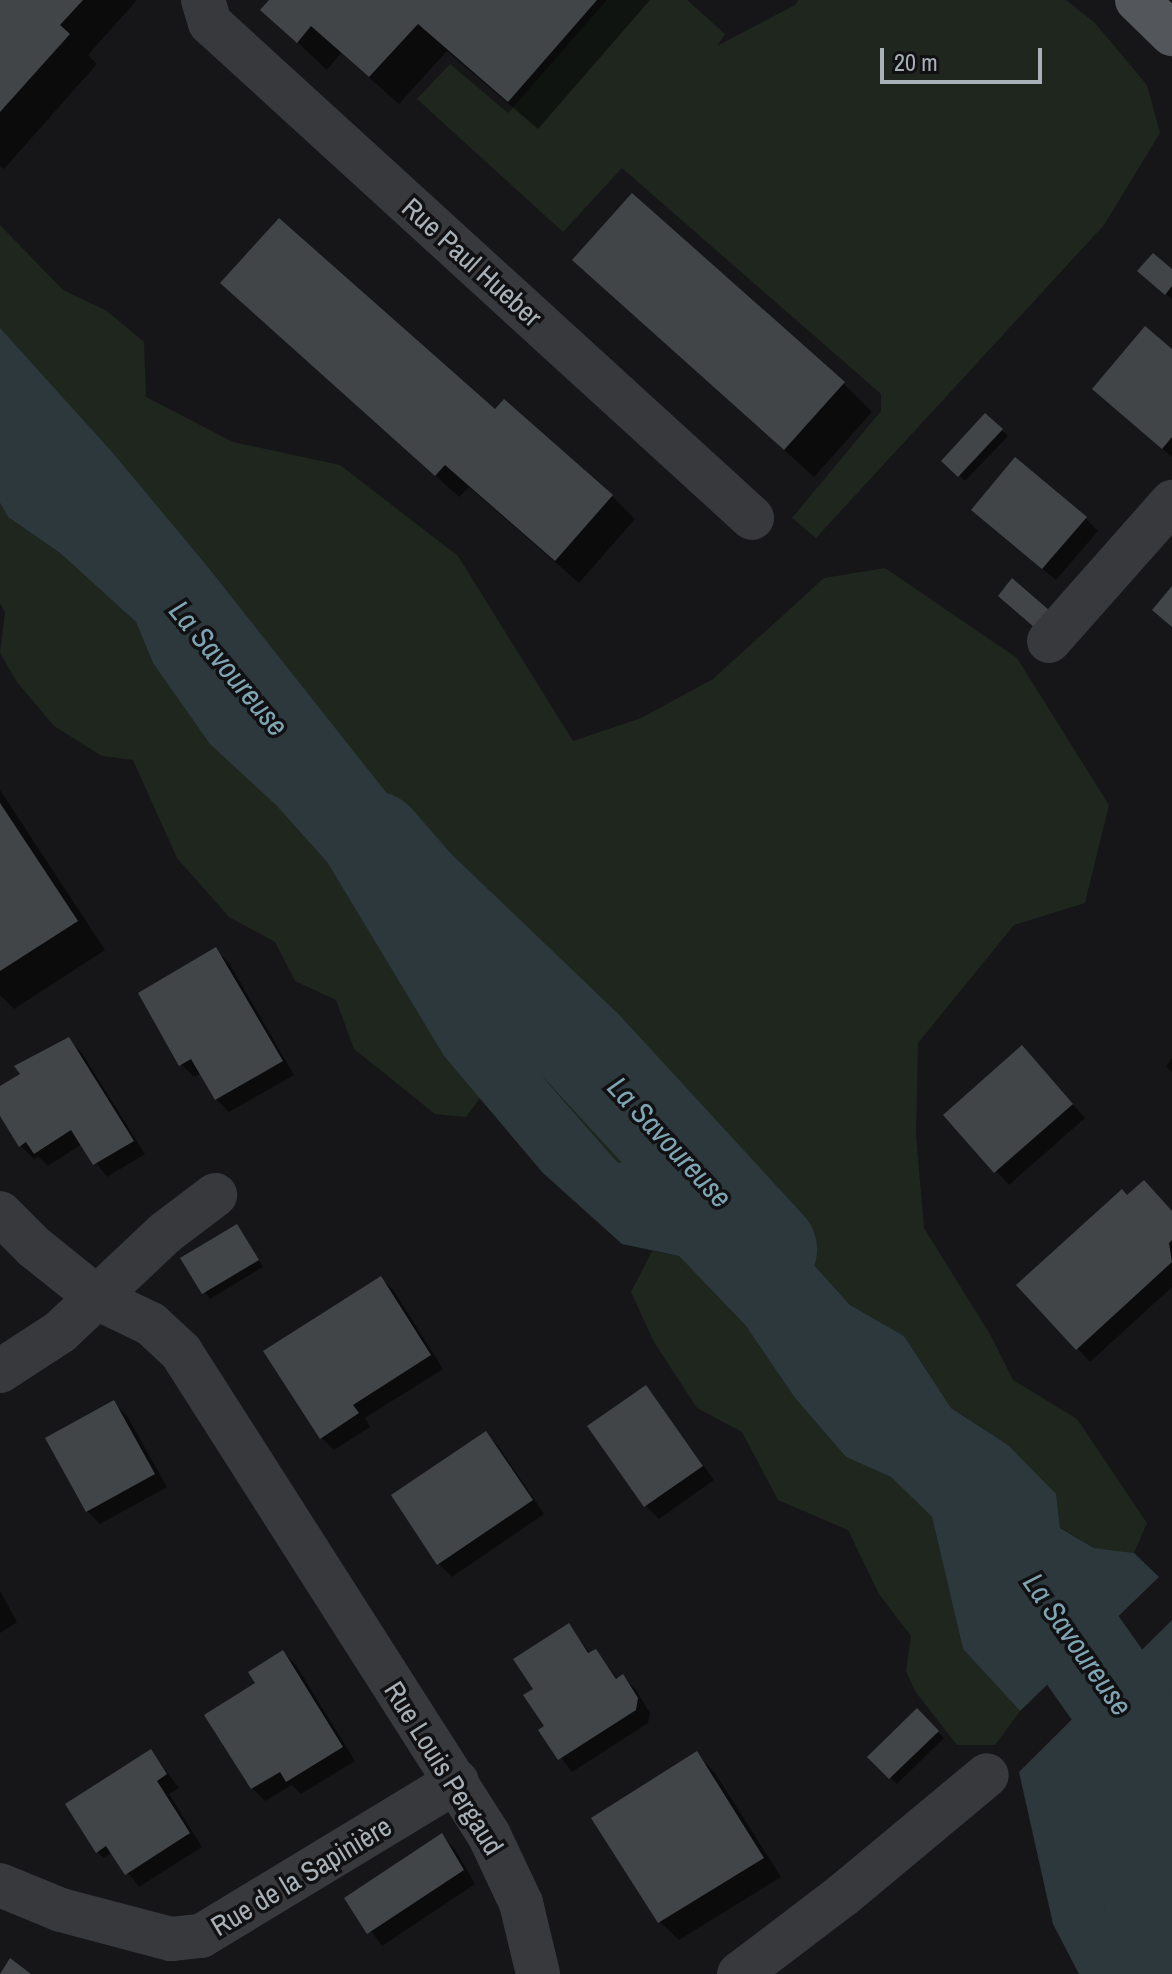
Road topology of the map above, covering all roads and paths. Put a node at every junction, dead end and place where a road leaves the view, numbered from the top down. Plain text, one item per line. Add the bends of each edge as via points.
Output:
1 (203, 0) edge
2 (1137, 0) edge
3 (1172, 34) edge
4 (1172, 502) edge
5 (752, 518) dead end
6 (1049, 641) dead end
7 (215, 1195) dead end
8 (0, 1213) edge
9 (99, 1299) junction
10 (0, 1371) edge
11 (987, 1775) dead end
12 (457, 1781) junction
13 (0, 1885) edge
14 (538, 1974) edge
15 (739, 1974) edge

1 - 5 street, Rue Paul Hueber via 210,23
2 - 3 main road
4 - 6 street
7 - 9 street via 165,1233
8 - 9 street, Rue Louis Pergaud
9 - 10 street
9 - 12 street, Rue Louis Pergaud via 151,1324 181,1352
11 - 15 street
12 - 13 street, Rue de la Sapinière via 201,1936 171,1939 61,1910
12 - 14 street, Rue Louis Pergaud via 521,1903

